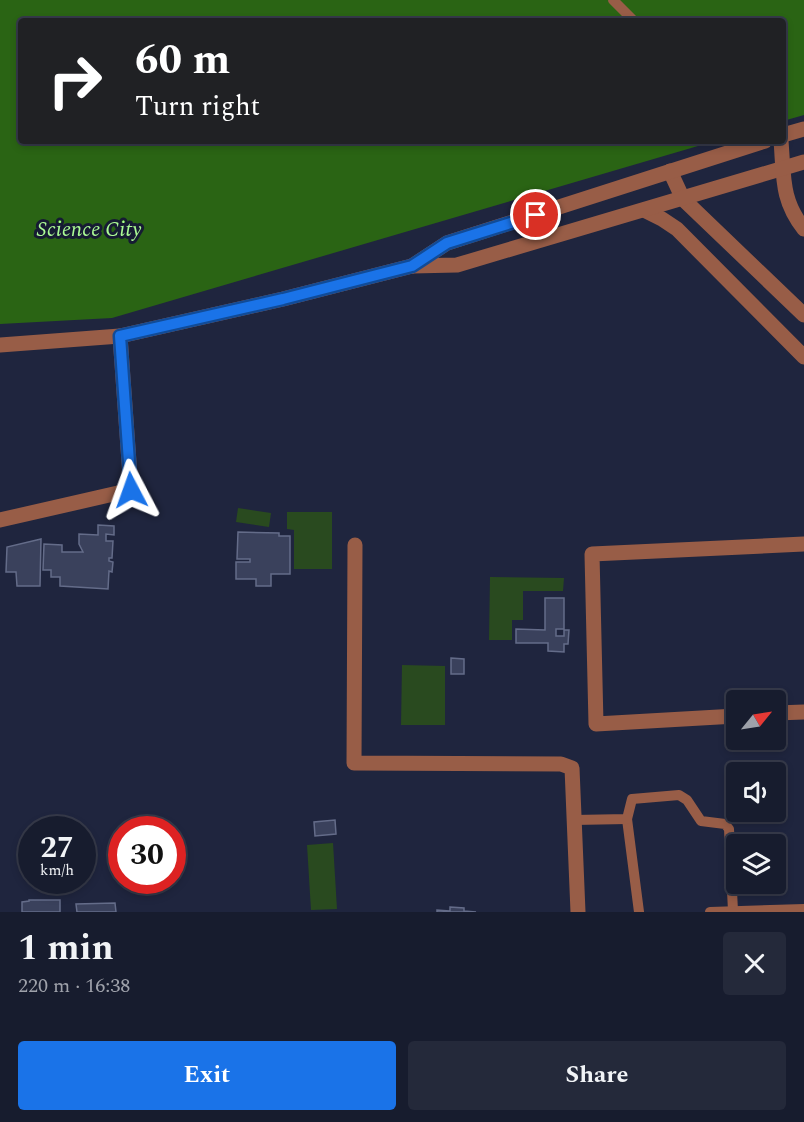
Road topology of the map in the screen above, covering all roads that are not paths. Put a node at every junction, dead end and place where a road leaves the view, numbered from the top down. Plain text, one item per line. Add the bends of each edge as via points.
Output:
1 (613, 0) edge
2 (631, 18) edge
3 (804, 129) edge
4 (786, 134) edge
5 (750, 144) edge
6 (781, 144) edge
7 (804, 162) edge
8 (783, 169) junction
9 (670, 171) junction
10 (683, 199) junction
11 (644, 210) junction
12 (804, 229) edge
13 (412, 266) junction
14 (804, 315) edge
15 (120, 336) junction
16 (0, 345) edge
17 (804, 357) edge
18 (0, 520) edge
19 (804, 544) edge
20 (355, 545) dead end
21 (804, 711) edge
22 (786, 712) edge
23 (726, 717) edge
24 (627, 819) junction
25 (574, 820) junction
26 (804, 909) edge
27 (733, 911) edge
28 (578, 912) edge
29 (639, 912) edge
30 (710, 912) edge

1 - 2 lane
3 - 4 street
5 - 9 street
6 - 8 street
7 - 8 street
8 - 10 street
8 - 12 street via 790,209
9 - 10 street
9 - 13 street via 447,243
10 - 11 street
10 - 14 street
11 - 13 street via 456,265
11 - 17 street via 677,229
13 - 15 street
15 - 16 street
15 - 18 street via 131,490
19 - 23 street via 592,554 596,724
20 - 25 street via 354,763 561,764 572,768
21 - 22 street
24 - 25 lane
24 - 27 lane via 632,799 679,795 701,821 725,824 729,829
24 - 29 lane
25 - 28 street
26 - 27 lane
27 - 30 lane

